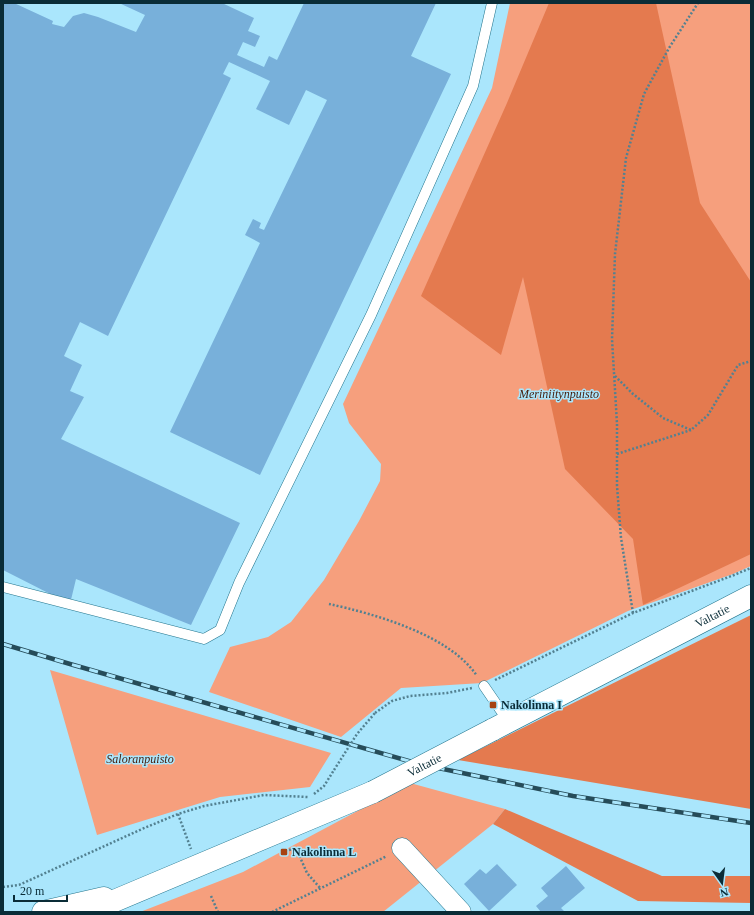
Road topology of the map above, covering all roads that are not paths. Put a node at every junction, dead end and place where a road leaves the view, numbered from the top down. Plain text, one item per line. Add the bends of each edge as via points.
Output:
1 (492, 3) edge
2 (3, 587) edge
3 (751, 596) edge
4 (484, 686) road end
5 (500, 726) junction
6 (402, 848) road end
7 (148, 887) junction
8 (43, 912) edge
9 (88, 912) edge
10 (461, 912) edge

1 - 2 lane via 473,86 371,315 239,583 220,630 204,638
3 - 5 main road, Valtatie
4 - 5 lane
5 - 7 main road, Valtatie, bridge via 373,792
6 - 10 street
7 - 8 main road
7 - 9 main road, Valtatie

